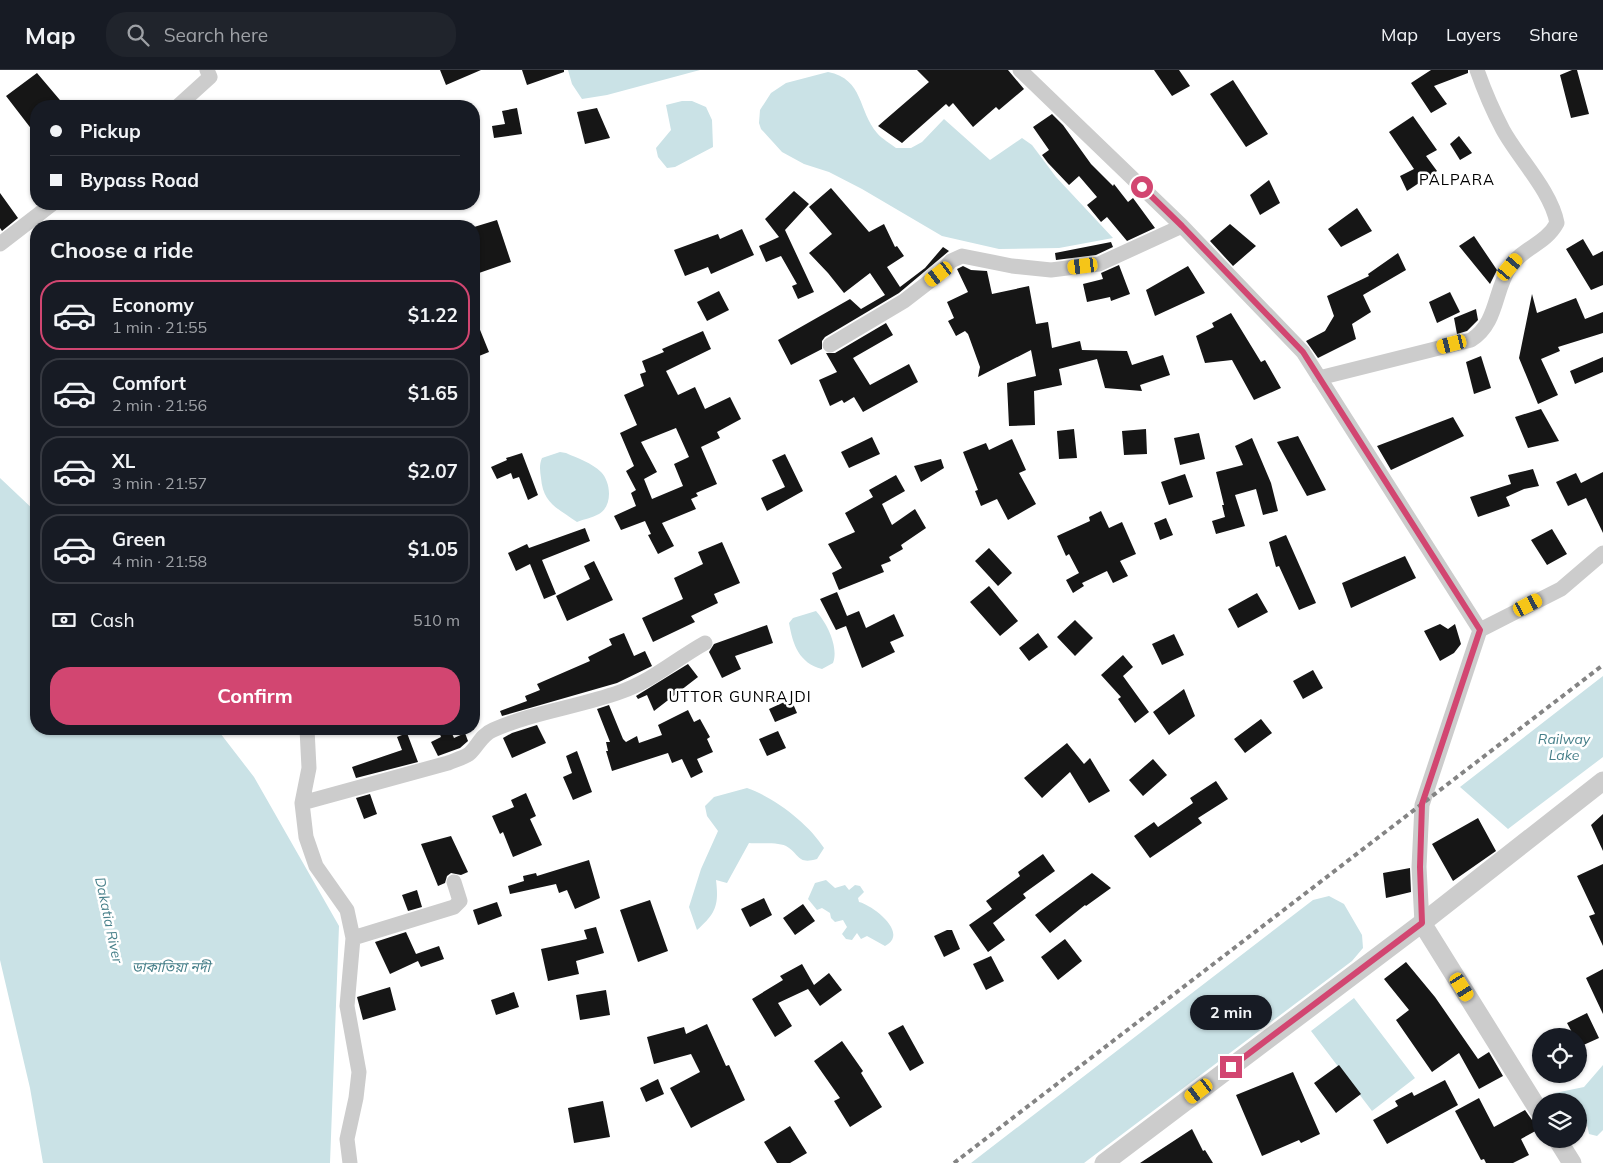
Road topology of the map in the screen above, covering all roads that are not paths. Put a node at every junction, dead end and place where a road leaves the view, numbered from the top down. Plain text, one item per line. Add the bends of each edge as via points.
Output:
1 (207, 70) edge
2 (1020, 70) edge
3 (1477, 70) edge
4 (185, 100) edge
5 (44, 210) edge
6 (31, 220) edge
7 (30, 221) edge
8 (1182, 226) junction
9 (0, 244) edge
10 (830, 345) dead end
11 (1319, 378) junction
12 (1603, 553) edge
13 (1480, 630) junction
14 (705, 643) dead end
15 (307, 735) edge
16 (1603, 781) edge
17 (302, 803) junction
18 (454, 882) dead end
19 (1422, 923) junction
20 (353, 938) junction
21 (1532, 1100) edge
22 (1563, 1148) edge
23 (350, 1163) edge
24 (1104, 1163) edge
25 (1572, 1163) edge

1 - 4 street via 210,77
2 - 8 street
3 - 11 street via 1504,130 1545,195 1557,223 1545,240 1520,255 1510,267 1501,283 1492,314 1480,334 1472,340
5 - 6 street
7 - 9 street
8 - 10 street via 1099,264 1051,270 962,256 950,261 939,274 904,301
8 - 11 street via 1303,352
11 - 13 street
12 - 13 street via 1561,589
13 - 19 street via 1422,804
14 - 17 street via 678,658 662,672 622,691 536,714 491,731 469,754 448,764
15 - 17 street via 308,768
16 - 19 street
17 - 20 street via 306,837 316,866 347,910
18 - 20 street via 460,901 454,906
19 - 21 street
19 - 24 street
20 - 23 street via 347,1006 359,1072 347,1140
22 - 25 street

